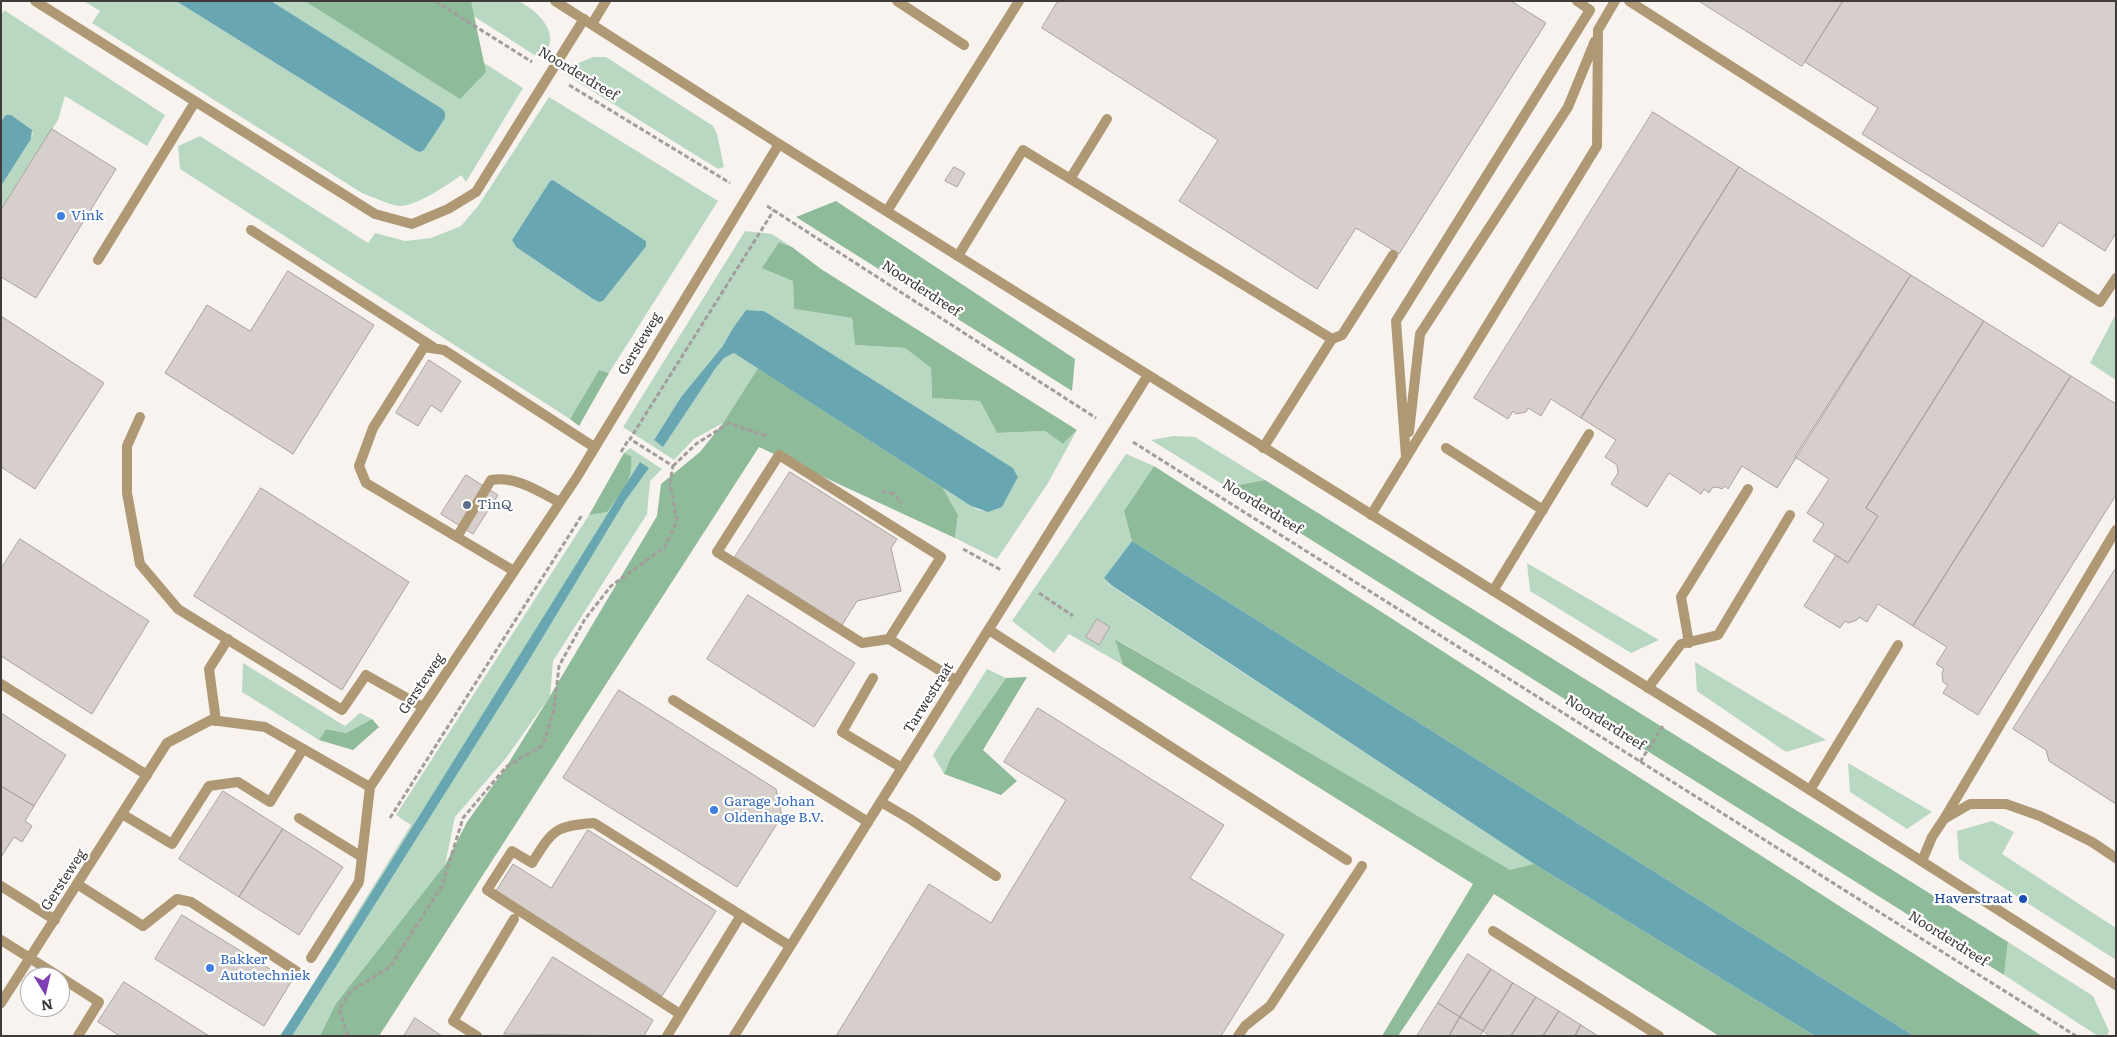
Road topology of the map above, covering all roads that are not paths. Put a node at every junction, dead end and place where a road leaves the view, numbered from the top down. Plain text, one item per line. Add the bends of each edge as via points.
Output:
1 (35, 1) edge
2 (555, 1) edge
3 (606, 1) edge
4 (898, 1) edge
5 (1019, 1) edge
6 (1577, 1) edge
7 (1615, 1) edge
8 (1629, 1) edge
9 (588, 22) junction
10 (1598, 34) junction
11 (964, 45) dead end
12 (195, 102) junction
13 (1107, 119) dead end
14 (779, 144) junction
15 (1070, 179) junction
16 (887, 211) junction
17 (251, 230) dead end
18 (1393, 255) dead end
19 (958, 256) junction
20 (98, 260) dead end
21 (2116, 278) edge
22 (1332, 339) junction
23 (434, 348) junction
24 (1148, 375) junction
25 (140, 417) dead end
26 (1589, 434) dead end
27 (594, 447) junction
28 (1263, 448) junction
29 (1446, 448) dead end
30 (1406, 457) junction
31 (1748, 489) dead end
32 (559, 502) junction
33 (1543, 510) junction
34 (1371, 515) junction
35 (1790, 515) dead end
36 (2116, 530) edge
37 (457, 537) junction
38 (514, 571) junction
39 (1493, 591) junction
40 (989, 630) junction
41 (889, 639) junction
42 (228, 640) junction
43 (1689, 642) junction
44 (1898, 645) dead end
45 (874, 678) dead end
46 (957, 681) junction
47 (1, 684) edge
48 (1648, 688) junction
49 (673, 700) dead end
50 (423, 707) junction
51 (216, 721) junction
52 (303, 749) junction
53 (902, 768) junction
54 (147, 775) junction
55 (370, 787) junction
56 (1810, 790) junction
57 (880, 802) junction
58 (122, 814) junction
59 (299, 818) dead end
60 (1944, 819) junction
61 (868, 822) junction
62 (362, 857) junction
63 (2116, 858) edge
64 (1347, 860) dead end
65 (1922, 861) junction
66 (1362, 866) dead end
67 (996, 876) dead end
68 (77, 884) junction
69 (1, 886) edge
70 (741, 915) junction
71 (514, 919) dead end
72 (54, 920) junction
73 (1493, 931) dead end
74 (1, 940) edge
75 (790, 946) junction
76 (30, 958) junction
77 (311, 958) dead end
78 (44, 967) edge
79 (298, 973) dead end
80 (70, 983) edge
81 (2116, 985) edge
82 (1, 1003) edge
83 (680, 1014) junction
84 (669, 1035) edge
85 (78, 1036) edge
86 (478, 1036) edge
87 (734, 1036) edge
88 (1238, 1036) edge
89 (1659, 1036) edge

1 - 12 street
2 - 9 street
3 - 9 street
4 - 11 street
5 - 16 street
6 - 30 street via 1590,10 1396,321
7 - 10 street
8 - 21 street via 2100,302
9 - 12 street via 550,74 476,192 448,209 412,224 375,214
9 - 14 street
10 - 30 street via 1568,107 1420,334
10 - 30 street via 1597,146
12 - 20 street
13 - 15 street
14 - 16 street
14 - 27 street, Gersteweg
15 - 19 street via 1023,150
15 - 22 street
16 - 19 street
17 - 23 street
18 - 22 street via 1342,335
19 - 24 street
22 - 28 street
23 - 27 street via 444,350
23 - 37 street via 424,346 372,428 359,466 366,483
24 - 28 street
24 - 40 street, Tarwestraat
25 - 42 street via 126,446 127,493 140,564 178,609
26 - 33 street
27 - 32 street, Gersteweg
28 - 34 street
29 - 33 street
30 - 34 street
31 - 43 street via 1681,597
32 - 37 street via 504,478 491,480
32 - 38 street, Gersteweg
33 - 39 street
34 - 39 street
35 - 43 street via 1718,635
36 - 60 street
37 - 38 street
38 - 50 street, Gersteweg
39 - 48 street
40 - 46 street, Tarwestraat
40 - 64 street
41 - 41 street via 862,643 717,552 779,455 941,557
41 - 46 street
42 - 50 street via 342,710 366,675
42 - 51 street via 210,669
43 - 48 street via 1681,644
44 - 56 street
45 - 53 street via 842,732
46 - 53 street, Tarwestraat
47 - 54 street
48 - 56 street
49 - 61 street
50 - 55 street, Gersteweg
51 - 52 street, Gersteweg via 264,727
51 - 54 street, Gersteweg via 211,720 167,743
52 - 55 street, Gersteweg
52 - 58 street via 270,802 238,782 210,786 172,844
53 - 57 street, Tarwestraat
54 - 58 street, Gersteweg
55 - 62 street
56 - 65 street
57 - 61 street, Tarwestraat
57 - 67 street
58 - 68 street, Gersteweg
59 - 62 street
60 - 63 street via 1970,804 2006,804 2040,816
60 - 65 street
61 - 75 street, Tarwestraat
62 - 77 street via 359,882
65 - 81 street
66 - 88 street via 1270,1006 1245,1026
68 - 72 street, Gersteweg
68 - 79 street via 143,926 176,899 191,902
69 - 72 street
70 - 75 street
70 - 83 street
70 - 83 street via 594,823 569,825 550,835 532,863 512,850 487,890
71 - 86 street via 453,1021
72 - 76 street, Gersteweg
73 - 89 street
74 - 76 street
75 - 87 street, Tarwestraat
76 - 78 street
76 - 82 street, Gersteweg
80 - 85 street via 99,1002
83 - 84 street

